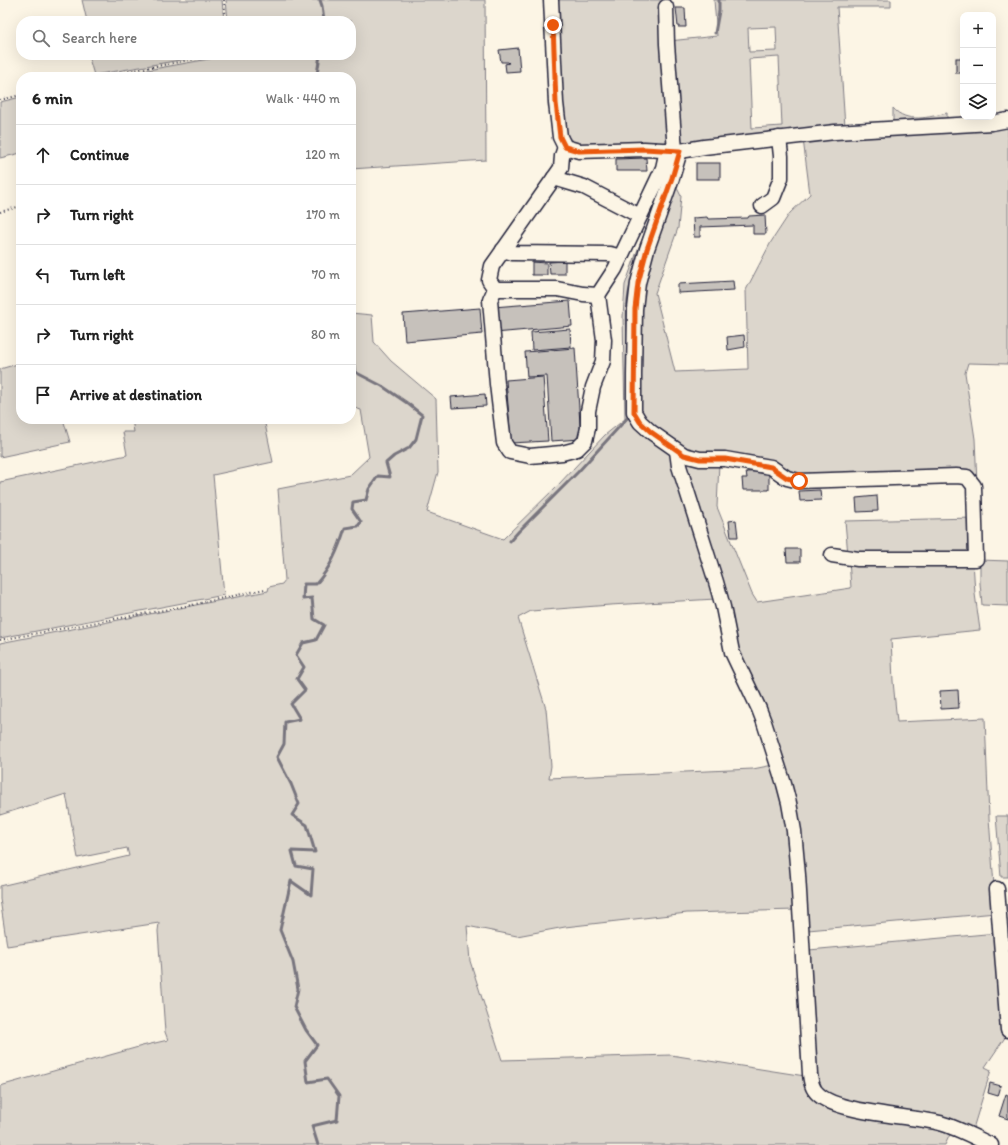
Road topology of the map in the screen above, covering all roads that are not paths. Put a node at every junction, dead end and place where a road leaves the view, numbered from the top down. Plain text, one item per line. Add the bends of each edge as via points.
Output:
1 (551, 0) edge
2 (666, 6) dead end
3 (1008, 120) edge
4 (779, 138) junction
5 (565, 147) junction
6 (674, 151) junction
7 (554, 178) junction
8 (762, 206) dead end
9 (640, 216) junction
10 (503, 250) junction
11 (621, 256) junction
12 (495, 289) junction
13 (598, 295) junction
14 (677, 451) junction
15 (832, 555) dead end
16 (997, 889) dead end
17 (1008, 1030) edge
18 (991, 1145) edge

1 - 5 street via 556,103 560,137
2 - 6 street
3 - 4 street
4 - 6 street
4 - 8 street via 781,178 773,198
5 - 6 street via 579,151
5 - 7 street via 561,168
6 - 9 street
6 - 14 street via 672,178 638,283 635,309 634,412 651,432
7 - 9 street via 584,187
7 - 10 street
9 - 11 street
10 - 11 street via 513,253
10 - 12 street via 492,266 489,280
11 - 13 street
12 - 13 street via 557,289
12 - 13 street via 490,300 504,443 510,452 530,456 577,449 585,441 593,387 603,361 604,340
14 - 15 street via 700,459 725,459 771,467 787,478 799,481 956,476 967,477 974,486 976,559 858,559
14 - 18 street via 679,466 723,607 732,652 764,722 789,803 798,875 810,1074 813,1088 822,1097 838,1104 944,1124
16 - 17 street

